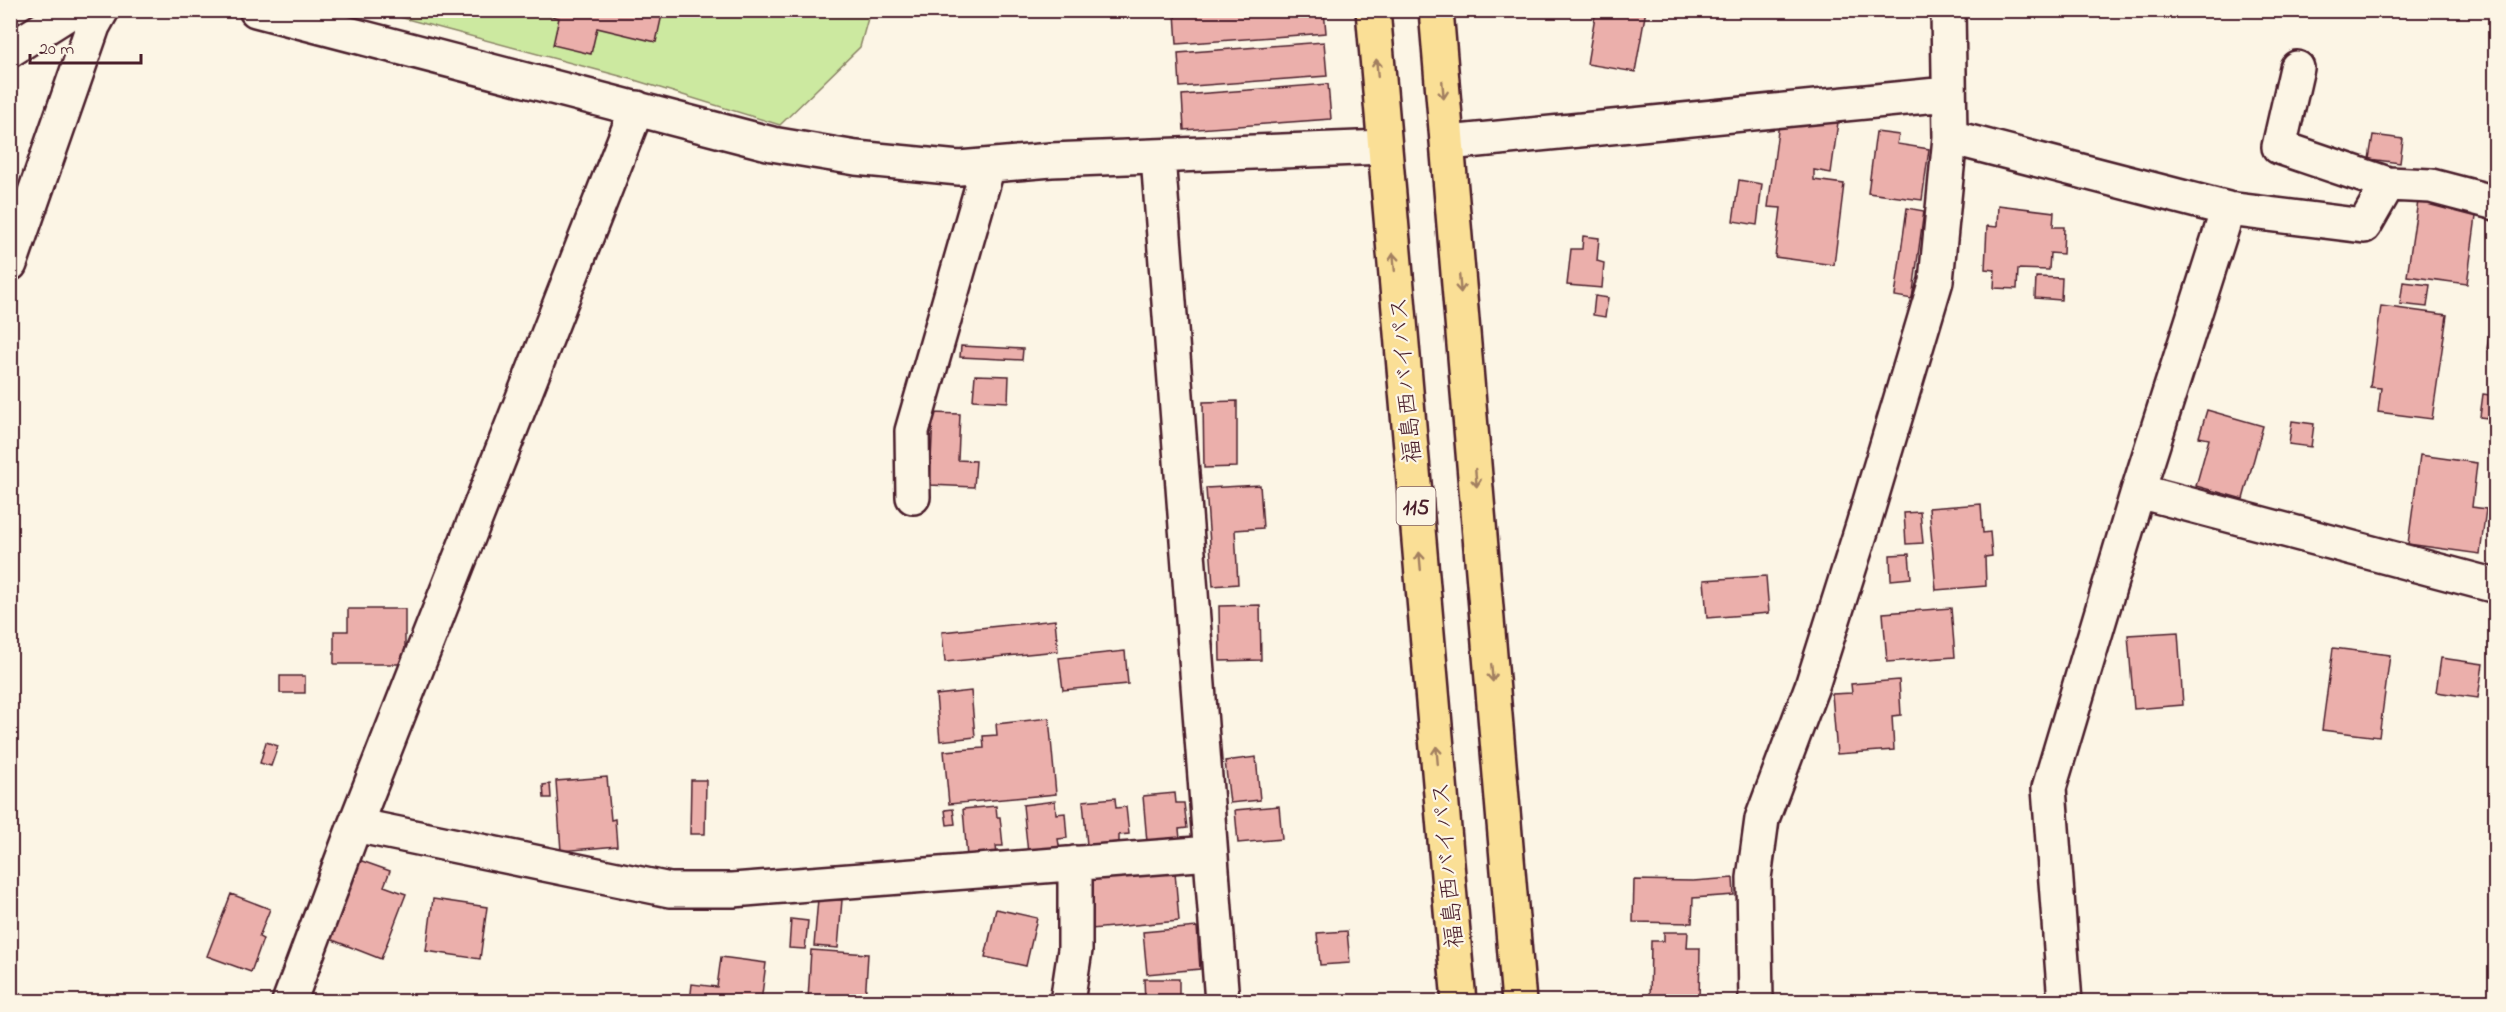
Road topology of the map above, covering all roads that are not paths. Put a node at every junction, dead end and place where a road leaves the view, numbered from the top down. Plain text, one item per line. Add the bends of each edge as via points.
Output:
1 (73, 10) edge
2 (102, 10) edge
3 (256, 10) edge
4 (1372, 10) edge
5 (1436, 10) edge
6 (1948, 10) edge
7 (10, 50) edge
8 (2297, 68) dead end
9 (1947, 94) junction
10 (637, 108) junction
11 (1950, 137) junction
12 (1448, 143) junction
13 (1384, 147) junction
14 (1158, 156) junction
15 (988, 166) junction
16 (2388, 184) junction
17 (2496, 203) edge
18 (2228, 209) junction
19 (10, 264) edge
20 (2138, 491) junction
21 (913, 497) dead end
22 (2496, 585) edge
23 (355, 825) junction
24 (1210, 853) junction
25 (1075, 863) junction
26 (289, 1002) edge
27 (1067, 1002) edge
28 (1222, 1002) edge
29 (1459, 1002) edge
30 (1519, 1002) edge
31 (1756, 1002) edge
32 (2065, 1002) edge

1 - 7 street
2 - 19 street via 93,26
3 - 10 street
13 -> 4 highway, 福島西バイパス / 115
5 -> 12 highway
6 - 9 street
8 - 16 street via 2279,147
9 - 11 street
9 - 12 street
10 - 15 street via 772,144 856,158 959,168
10 - 23 street
11 - 18 street
11 - 31 street via 1936,281 1812,686 1762,819 1754,878
12 -> 30 highway
13 - 14 street
29 -> 13 highway, 福島西バイパス / 115
14 - 15 street
14 - 24 street
15 - 21 street via 912,431
16 - 17 street via 2431,186
16 - 18 street via 2364,226
18 - 20 street
20 - 22 street
20 - 32 street via 2049,788
23 - 25 street via 670,890 733,890
23 - 26 street
24 - 25 street
24 - 28 street
25 - 27 street via 1075,950

